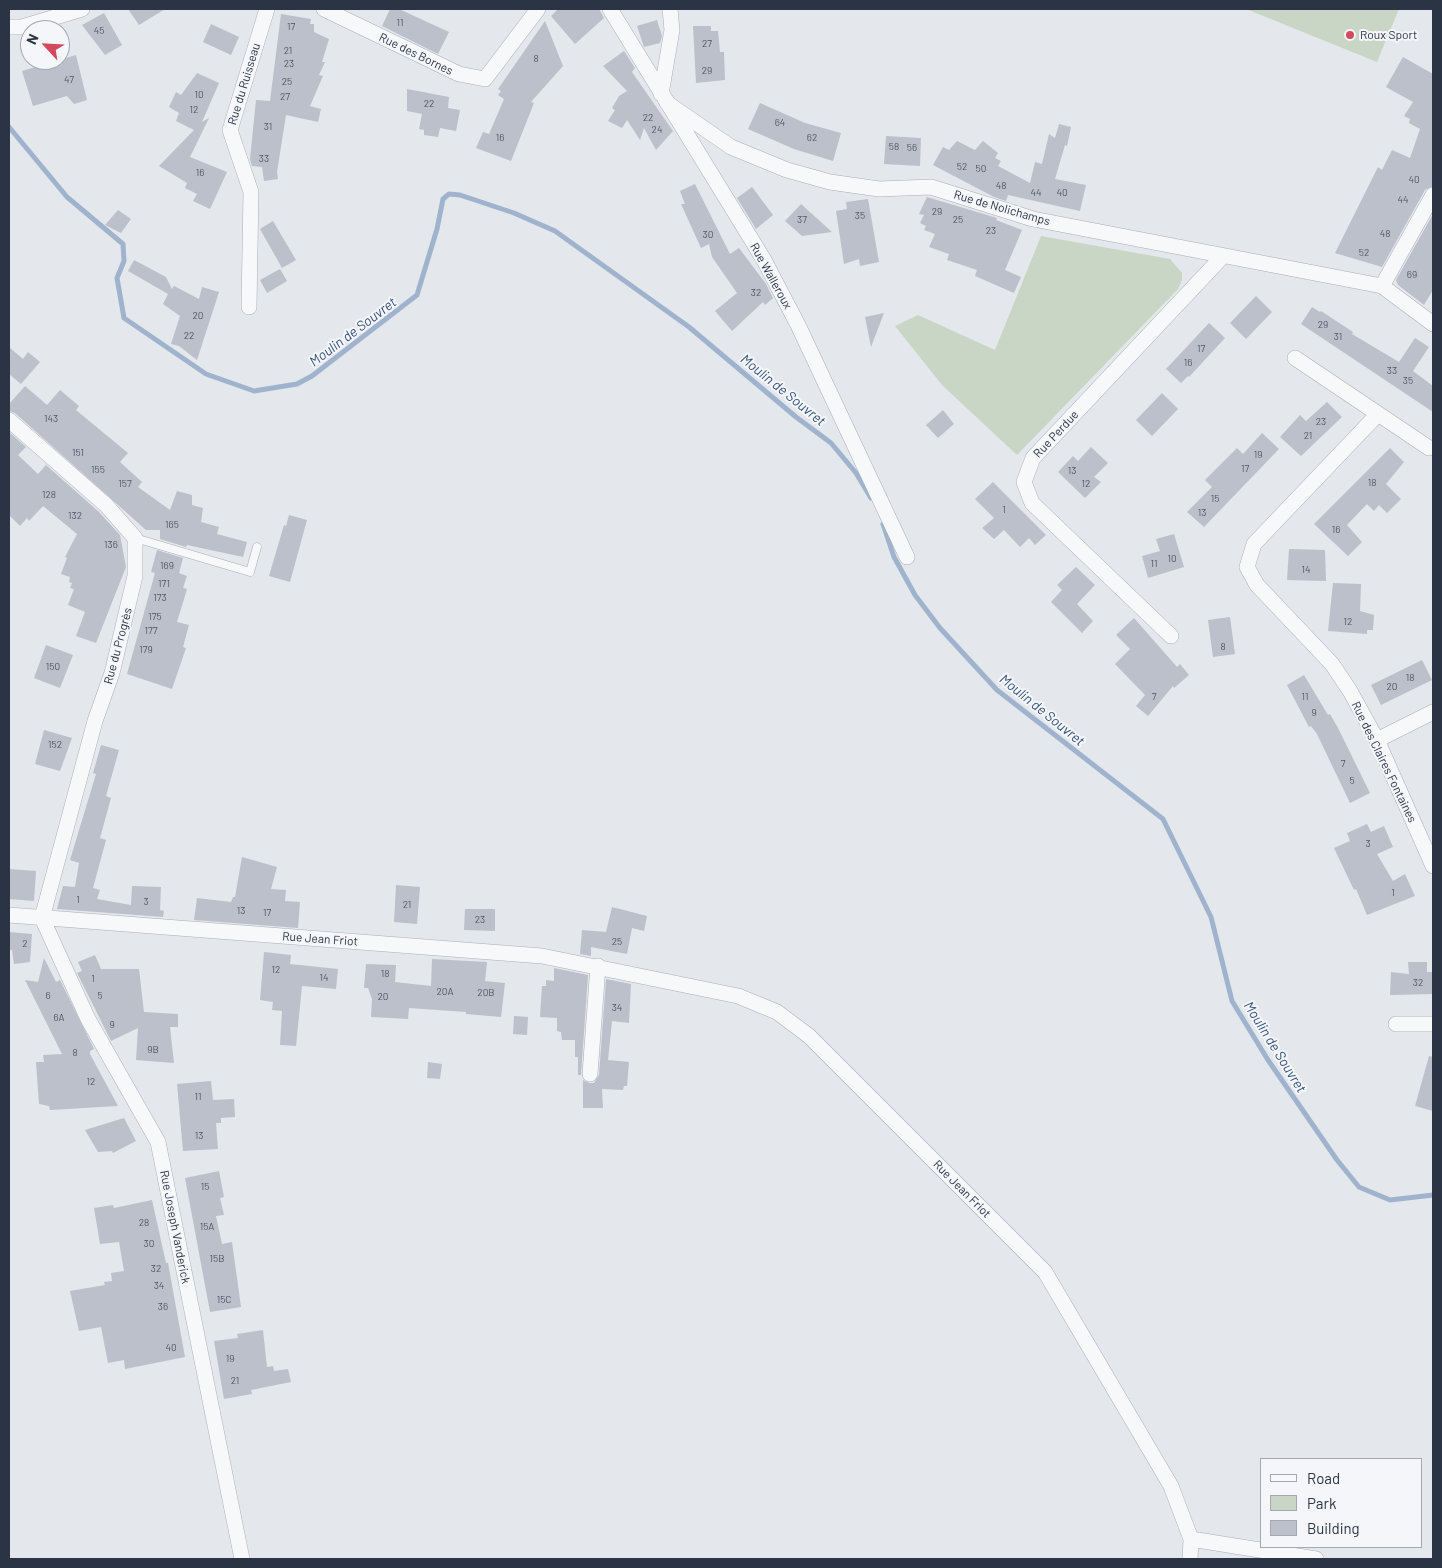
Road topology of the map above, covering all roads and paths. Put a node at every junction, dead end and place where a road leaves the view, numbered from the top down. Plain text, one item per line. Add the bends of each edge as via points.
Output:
1 (82, 9) edge
2 (267, 9) edge
3 (324, 9) edge
4 (538, 9) edge
5 (610, 9) edge
6 (670, 9) edge
7 (9, 27) edge
8 (664, 99) junction
9 (1433, 195) edge
10 (1223, 256) junction
11 (1382, 286) junction
12 (248, 307) dead end
13 (1433, 324) edge
14 (1295, 358) dead end
15 (1378, 414) junction
16 (9, 420) edge
17 (1429, 448) dead end
18 (135, 538) junction
19 (257, 548) dead end
20 (906, 557) dead end
21 (1171, 636) dead end
22 (1433, 712) edge
23 (1377, 740) junction
24 (1433, 866) edge
25 (9, 915) edge
26 (42, 918) junction
27 (598, 966) junction
28 (1396, 1024) dead end
29 (1433, 1024) edge
30 (590, 1074) dead end
31 (1191, 1539) junction
32 (242, 1559) edge
33 (1190, 1559) edge
34 (1316, 1559) edge

1 - 7 street via 22,27
2 - 12 street, Rue du Ruisseau via 230,130 251,192
3 - 4 street, Rue des Bornes via 459,74 485,79
5 - 8 street, Rue Walleroux
6 - 8 street via 672,30
8 - 10 street, Rue de Nolichamps via 731,147 787,170 830,182 879,188 931,187 1033,219
8 - 20 street, Rue Walleroux via 764,260
9 - 11 street
10 - 11 street, Rue de Nolichamps
10 - 21 street, Rue Perdue via 1032,458 1024,482 1032,503
11 - 13 street
14 - 15 street
15 - 17 street
15 - 23 street, Rue des Claires Fontaines via 1254,544 1247,567 1257,585 1332,664
16 - 18 street via 106,505
18 - 19 lane via 250,572
18 - 26 street, Rue du Progrès via 135,576 112,673 95,721
22 - 23 street
23 - 24 street, Rue des Claires Fontaines
25 - 26 street, Rue Jean Friot
26 - 27 street, Rue Jean Friot via 542,956
26 - 32 street, Rue Joseph Vanderick via 88,1019 158,1142
27 - 30 street
27 - 31 street, Rue Jean Friot via 738,996 777,1012 809,1036 1045,1272 1171,1486
28 - 29 street
31 - 33 street, Rue Jean Friot
31 - 34 street

